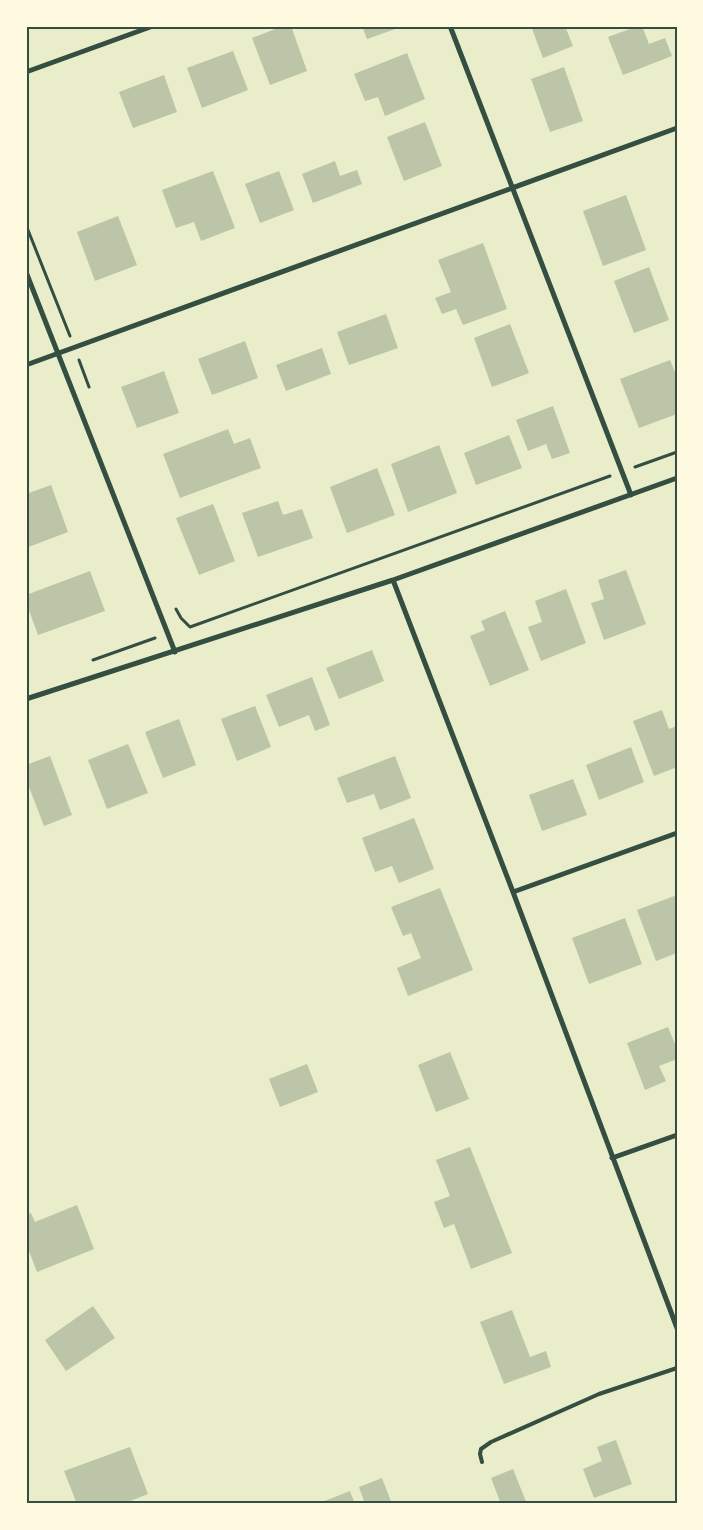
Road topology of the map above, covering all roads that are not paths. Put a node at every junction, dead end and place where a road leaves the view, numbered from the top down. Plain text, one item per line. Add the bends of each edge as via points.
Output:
1 (153, 26) edge
2 (450, 26) edge
3 (26, 72) edge
4 (677, 128) edge
5 (513, 189) junction
6 (26, 272) edge
7 (58, 354) junction
8 (26, 365) edge
9 (677, 478) edge
10 (631, 495) junction
11 (393, 580) junction
12 (175, 652) junction
13 (26, 699) edge
14 (677, 834) edge
15 (513, 892) junction
16 (677, 1135) edge
17 (612, 1158) junction
18 (677, 1328) edge
19 (677, 1368) edge
20 (482, 1462) dead end

1 - 3 street
2 - 5 street
4 - 5 street
5 - 7 street
5 - 10 street
6 - 7 street
7 - 8 street
7 - 12 street
9 - 10 street
10 - 11 street
11 - 12 street
11 - 15 street
12 - 13 street
14 - 15 street
15 - 17 street
16 - 17 street
17 - 18 street
19 - 20 lane via 599,1394 491,1442 481,1449

